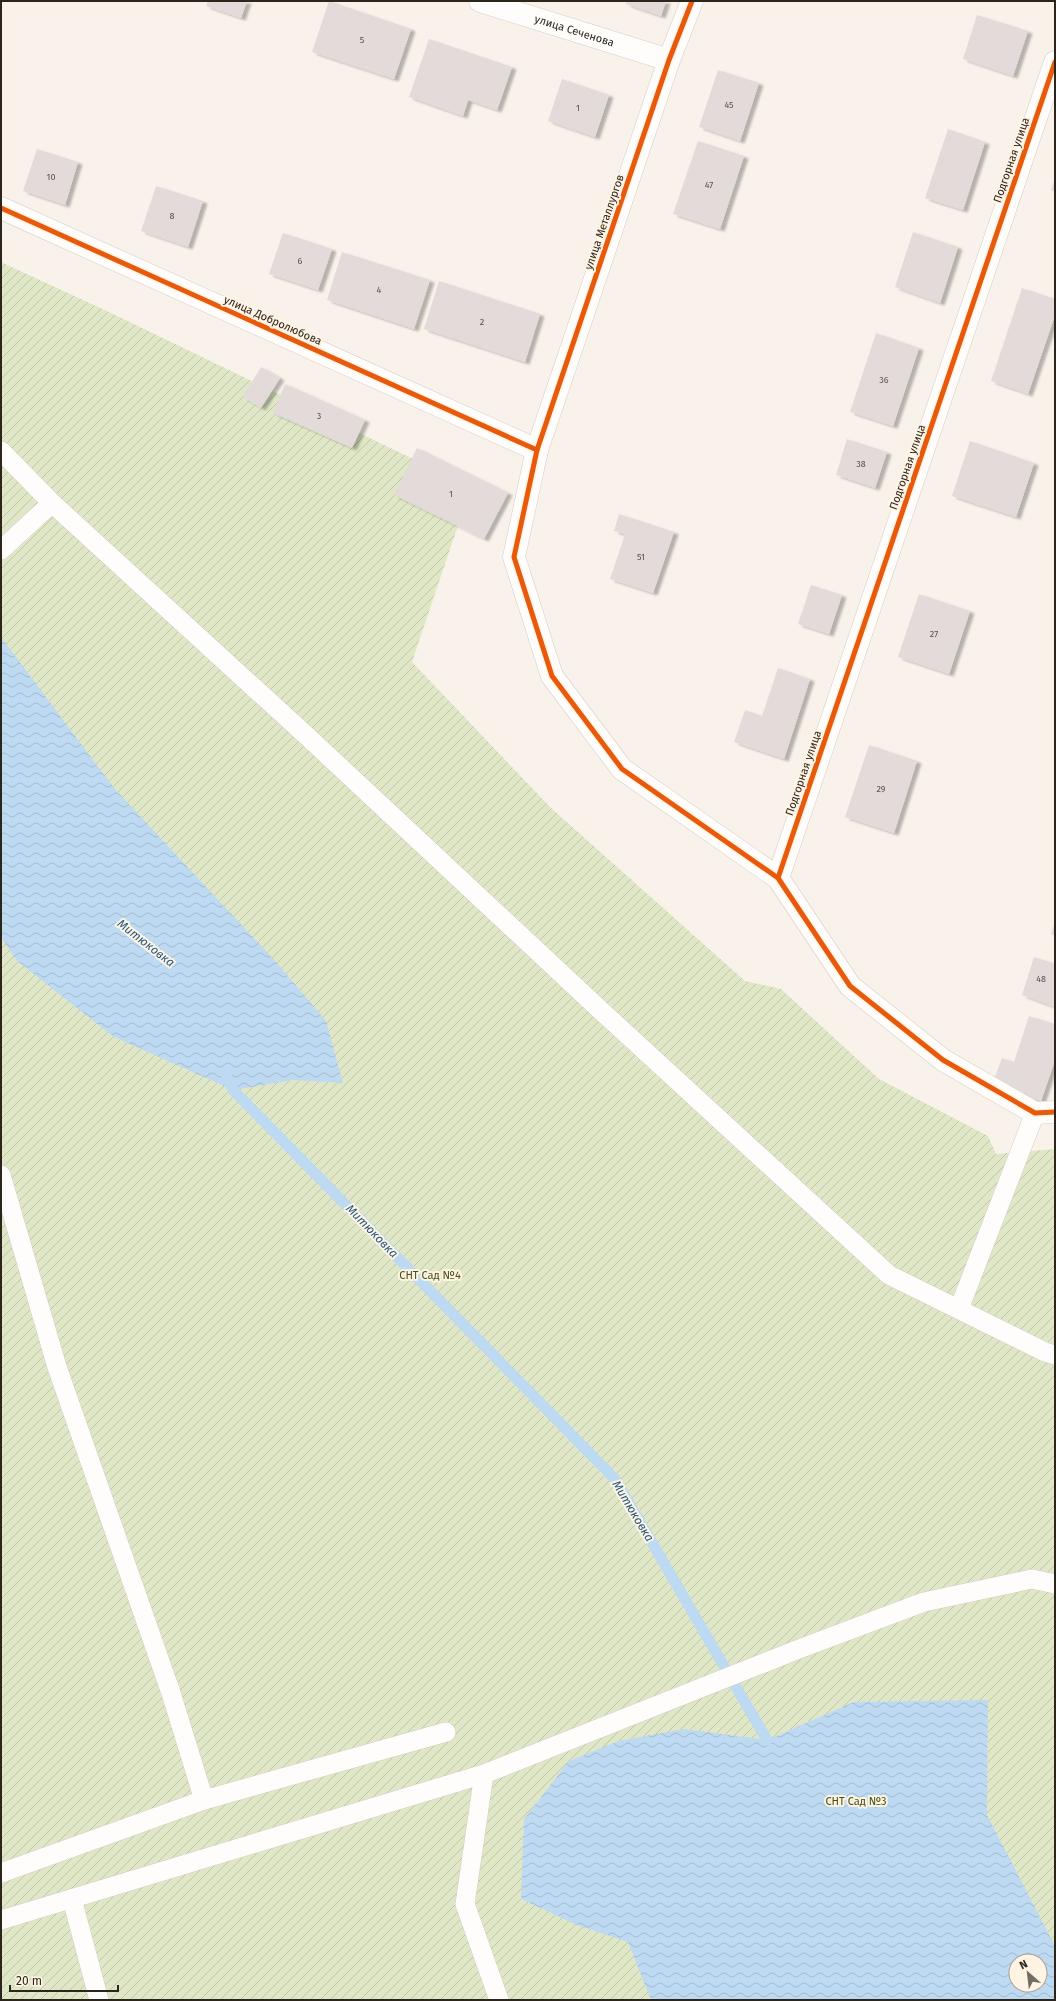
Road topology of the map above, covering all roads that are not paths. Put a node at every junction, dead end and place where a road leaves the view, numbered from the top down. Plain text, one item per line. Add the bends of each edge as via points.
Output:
1 (480, 1) edge
2 (692, 1) edge
3 (669, 60) junction
4 (1055, 62) edge
5 (1, 208) edge
6 (537, 450) junction
7 (1, 451) edge
8 (52, 503) junction
9 (1, 550) edge
10 (778, 878) junction
11 (1045, 1112) edge
12 (1, 1175) edge
13 (959, 1309) junction
14 (1055, 1355) edge
15 (1055, 1584) edge
16 (446, 1732) dead end
17 (484, 1774) junction
18 (204, 1800) junction
19 (1, 1873) edge
20 (72, 1899) junction
21 (1, 1920) edge
22 (100, 2000) edge
23 (499, 2000) edge

1 - 3 street, улица Сеченова
2 - 3 street, улица Металлургов
3 - 6 street, улица Металлургов
4 - 10 street, Подгорная улица
5 - 6 street, улица Добролюбова
6 - 10 street, улица Металлургов via 514,557 552,676 622,769
7 - 8 lane
8 - 9 lane
8 - 13 lane via 889,1274
10 - 11 street via 850,986 943,1060
11 - 13 lane
12 - 18 lane via 57,1367 171,1693
13 - 14 lane
15 - 17 lane via 1032,1579 924,1602
16 - 18 lane
17 - 20 lane
17 - 23 lane via 465,1904
18 - 19 lane
20 - 21 lane
20 - 22 lane

